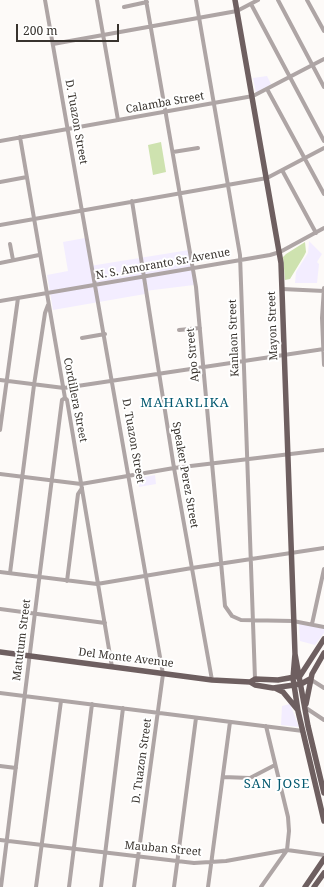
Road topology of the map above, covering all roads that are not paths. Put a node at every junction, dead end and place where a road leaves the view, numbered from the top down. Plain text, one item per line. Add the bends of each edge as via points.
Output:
1 (52, 0) edge
2 (97, 0) edge
3 (196, 0) edge
4 (235, 0) edge
5 (258, 0) edge
6 (278, 0) edge
7 (307, 0) edge
8 (46, 1) edge
9 (146, 1) edge
10 (251, 4) junction
11 (124, 7) dead end
12 (237, 11) junction
13 (199, 19) junction
14 (151, 26) junction
15 (324, 31) edge
16 (103, 36) junction
17 (53, 44) junction
18 (324, 59) edge
19 (312, 65) junction
20 (289, 77) junction
21 (324, 87) edge
22 (267, 89) junction
23 (253, 96) junction
24 (214, 104) junction
25 (166, 112) junction
26 (118, 120) junction
27 (68, 129) junction
28 (20, 137) junction
29 (0, 141) edge
30 (324, 141) edge
31 (198, 148) dead end
32 (324, 148) edge
33 (172, 152) junction
34 (305, 158) junction
35 (282, 170) junction
36 (27, 177) junction
37 (267, 178) junction
38 (0, 182) edge
39 (228, 185) junction
40 (180, 193) junction
41 (324, 194) edge
42 (132, 201) junction
43 (83, 209) junction
44 (34, 219) junction
45 (0, 225) edge
46 (324, 228) edge
47 (316, 233) junction
48 (10, 244) dead end
49 (280, 252) junction
50 (39, 255) junction
51 (241, 259) junction
52 (13, 260) junction
53 (0, 263) edge
54 (193, 267) junction
55 (145, 276) junction
56 (96, 284) junction
57 (282, 289) junction
58 (324, 290) edge
59 (47, 293) junction
60 (18, 298) junction
61 (0, 301) edge
62 (48, 304) junction
63 (323, 318) edge
64 (200, 328) junction
65 (179, 330) dead end
66 (105, 334) junction
67 (82, 338) dead end
68 (324, 349) edge
69 (284, 354) junction
70 (244, 361) junction
71 (324, 365) edge
72 (204, 366) junction
73 (159, 373) junction
74 (0, 380) edge
75 (7, 381) junction
76 (113, 382) junction
77 (34, 385) junction
78 (64, 388) junction
79 (65, 398) junction
80 (0, 430) edge
81 (324, 450) edge
82 (287, 453) junction
83 (248, 458) junction
84 (212, 463) junction
85 (174, 468) junction
86 (0, 474) edge
87 (129, 475) junction
88 (23, 477) junction
89 (52, 480) junction
90 (82, 486) junction
91 (324, 548) edge
92 (291, 554) junction
93 (251, 559) junction
94 (222, 563) junction
95 (192, 568) junction
96 (324, 569) edge
97 (0, 572) edge
98 (10, 573) junction
99 (147, 575) junction
100 (39, 577) junction
101 (67, 581) junction
102 (97, 584) junction
103 (0, 609) edge
104 (34, 614) junction
105 (253, 621) junction
106 (293, 621) junction
107 (105, 624) junction
108 (312, 624) junction
109 (324, 627) edge
110 (324, 639) edge
111 (0, 652) edge
112 (323, 655) edge
113 (29, 656) junction
114 (296, 662) junction
115 (307, 665) junction
116 (112, 667) junction
117 (163, 674) junction
118 (300, 676) junction
119 (293, 678) junction
120 (310, 679) junction
121 (212, 680) junction
122 (278, 680) junction
123 (253, 681) junction
124 (301, 684) junction
125 (294, 685) junction
126 (273, 688) junction
127 (324, 688) edge
128 (0, 693) edge
129 (24, 696) junction
130 (61, 700) junction
131 (92, 704) junction
132 (123, 708) junction
133 (306, 708) junction
134 (298, 711) junction
135 (158, 713) junction
136 (196, 718) junction
137 (324, 720) edge
138 (230, 722) junction
139 (266, 726) junction
140 (303, 731) junction
141 (275, 765) junction
142 (0, 766) edge
143 (16, 768) junction
144 (223, 777) junction
145 (324, 793) edge
146 (324, 822) edge
147 (0, 840) edge
148 (7, 841) junction
149 (41, 845) junction
150 (74, 849) junction
151 (287, 850) junction
152 (105, 853) junction
153 (324, 855) edge
154 (138, 857) junction
155 (324, 859) edge
156 (177, 862) junction
157 (211, 862) junction
158 (324, 873) edge
159 (1, 887) edge
160 (36, 887) edge
161 (69, 887) edge
162 (101, 887) edge
163 (134, 887) edge
164 (174, 887) edge
165 (208, 887) edge
166 (261, 887) edge
167 (305, 887) edge
168 (314, 887) edge

1 - 8 street
2 - 16 street
3 - 13 street, Kanlaon Street
4 - 12 main road, Mayon Street
5 - 10 street
6 - 19 street
7 - 15 street
8 - 17 street, D. Tuazon Street
9 - 11 street
9 - 14 street, Apo Street
10 - 12 street
10 - 20 street
12 - 13 street
12 - 23 main road, Mayon Street
13 - 14 street
13 - 24 street, Kanlaon Street
14 - 16 street
14 - 25 street, Apo Street
16 - 17 street
16 - 26 street
17 - 27 street, D. Tuazon Street
18 - 19 street, Calamba Street
19 - 20 street, Calamba Street
19 - 21 street
20 - 22 street, Calamba Street
20 - 30 street
22 - 23 street, Calamba Street
22 - 34 street
23 - 24 street, Calamba Street
23 - 37 main road, Mayon Street
24 - 25 street, Calamba Street
24 - 39 street, Kanlaon Street
25 - 26 street, Calamba Street
25 - 33 street, Apo Street
26 - 27 street, Calamba Street
27 - 28 street, Calamba Street
27 - 43 street, D. Tuazon Street
28 - 29 street, Calamba Street
28 - 36 street, Cordillera Street
31 - 33 street
32 - 34 street
33 - 40 street, Apo Street
34 - 35 street
34 - 41 street
35 - 37 street
35 - 47 street
36 - 38 street
36 - 44 street, Cordillera Street
37 - 39 street
37 - 49 main road, Mayon Street
39 - 40 street
39 - 51 street, Kanlaon Street
40 - 42 street
40 - 54 street, Apo Street
42 - 43 street
42 - 55 street, Speaker Perez Street
43 - 44 street
43 - 56 street, D. Tuazon Street
44 - 45 street
44 - 50 street, Cordillera Street
46 - 47 street, N. S. Amoranto Sr. Avenue
47 - 49 street, N. S. Amoranto Sr. Avenue
48 - 52 street
49 - 51 street, N. S. Amoranto Sr. Avenue
49 - 57 main road, Mayon Street
50 - 52 street
50 - 59 street, Cordillera Street
51 - 54 street, N. S. Amoranto Sr. Avenue
51 - 70 street, Kanlaon Street
52 - 53 street
54 - 55 street, N. S. Amoranto Sr. Avenue
54 - 64 street, Apo Street
55 - 56 street, N. S. Amoranto Sr. Avenue
55 - 73 street, Speaker Perez Street
56 - 59 street, N. S. Amoranto Sr. Avenue
56 - 66 street, D. Tuazon Street
57 - 58 street
57 - 69 main road, Mayon Street
58 - 63 street
59 - 60 street, N. S. Amoranto Sr. Avenue
59 - 62 street, Cordillera Street
60 - 61 street, N. S. Amoranto Sr. Avenue
60 - 75 street
62 - 77 street
62 - 78 street, Cordillera Street
63 - 68 street
64 - 65 street
64 - 72 street, Apo Street
66 - 67 street
66 - 76 street, D. Tuazon Street
68 - 69 street
68 - 71 street
69 - 70 street
69 - 82 main road, Mayon Street
70 - 72 street
70 - 83 street, Kanlaon Street
72 - 73 street
72 - 84 street, Apo Street
73 - 76 street
73 - 85 street, Speaker Perez Street
74 - 75 street
75 - 77 street
75 - 80 street
76 - 78 street
76 - 87 street, D. Tuazon Street
77 - 78 street
77 - 88 street
78 - 79 street, Cordillera Street
79 - 89 street, Matutum Street via 62,400
79 - 90 street, Cordillera Street
81 - 82 street
82 - 83 street
82 - 92 main road, Mayon Street
83 - 84 street
83 - 93 street, Kanlaon Street
84 - 85 street
84 - 94 street, Apo Street
85 - 87 street
85 - 95 street, Speaker Perez Street
86 - 88 street
87 - 90 street
87 - 99 street, D. Tuazon Street
88 - 89 street
88 - 98 street
89 - 90 street
89 - 100 street, Matutum Street
90 - 101 street via 78,494
90 - 102 street, Cordillera Street
91 - 92 street
92 - 93 street
92 - 106 main road, Mayon Street
93 - 94 street
93 - 105 street, Kanlaon Street
94 - 95 street
94 - 105 street, Apo Street via 225,606 228,612 236,619
95 - 99 street
95 - 121 street, Speaker Perez Street
96 - 108 street
97 - 98 street
98 - 100 street
99 - 102 street
99 - 117 street, D. Tuazon Street
100 - 101 street
100 - 104 street, Matutum Street
101 - 102 street
102 - 107 street, Cordillera Street
103 - 104 street
104 - 107 street
104 - 113 street, Matutum Street
105 - 106 street, Apo Street
105 - 123 street, Kanlaon Street
106 - 108 street, Apo Street
106 - 114 main road, Mayon Street
107 - 116 street, Cordillera Street
108 - 109 street, Apo Street
110 - 115 main road
111 - 113 main road, Del Monte Avenue
112 - 120 main road
113 - 116 main road, Del Monte Avenue
113 - 129 street, Matutum Street
114 - 115 main road
114 - 118 main road, Mayon Street
114 - 119 main road, Mayon Street
114 - 122 main road via 289,673
115 - 118 main road
116 - 117 main road, Del Monte Avenue
117 - 121 main road, Del Monte Avenue
117 - 135 street, D. Tuazon Street
118 - 119 main road, Del Monte Avenue
118 - 124 main road, Mayon Street
119 - 122 main road, Del Monte Avenue
119 - 125 main road, Mayon Street
120 - 124 main road
120 - 127 street
120 - 133 main road
121 - 123 main road, Del Monte Avenue
122 - 123 main road, Del Monte Avenue
123 - 126 main road, Del Monte Avenue via 255,685
124 - 125 main road, Del Monte Avenue
124 - 133 main road, Mayon Street
125 - 126 main road, Del Monte Avenue
125 - 134 main road, Mayon Street
126 - 134 main road via 283,692
128 - 129 street
129 - 130 street
129 - 143 street, Matutum Street
130 - 131 street
130 - 149 street
131 - 132 street
131 - 150 street
132 - 135 street
132 - 152 street
133 - 137 street
133 - 145 main road
134 - 140 main road, Mayon Street
135 - 136 street
135 - 154 street, D. Tuazon Street
136 - 138 street
136 - 156 street
138 - 139 street
138 - 144 street
139 - 140 street
139 - 141 street
140 - 146 main road, Mayon Street
141 - 144 street via 250,778
141 - 151 street via 288,817
142 - 143 street
143 - 148 street, Matutum Street
144 - 157 street
147 - 148 street, Mauban Street
148 - 149 street, Mauban Street
148 - 159 street, Matutum Street
149 - 150 street, Mauban Street
149 - 160 street
150 - 152 street, Mauban Street
150 - 161 street
151 - 153 street, Mauban Street
151 - 157 street, Mauban Street
151 - 166 street
152 - 154 street, Mauban Street
152 - 162 street
154 - 156 street, Mauban Street
154 - 163 street, D. Tuazon Street
155 - 167 main road
156 - 157 street, Mauban Street
156 - 164 street
157 - 165 street
158 - 168 main road

